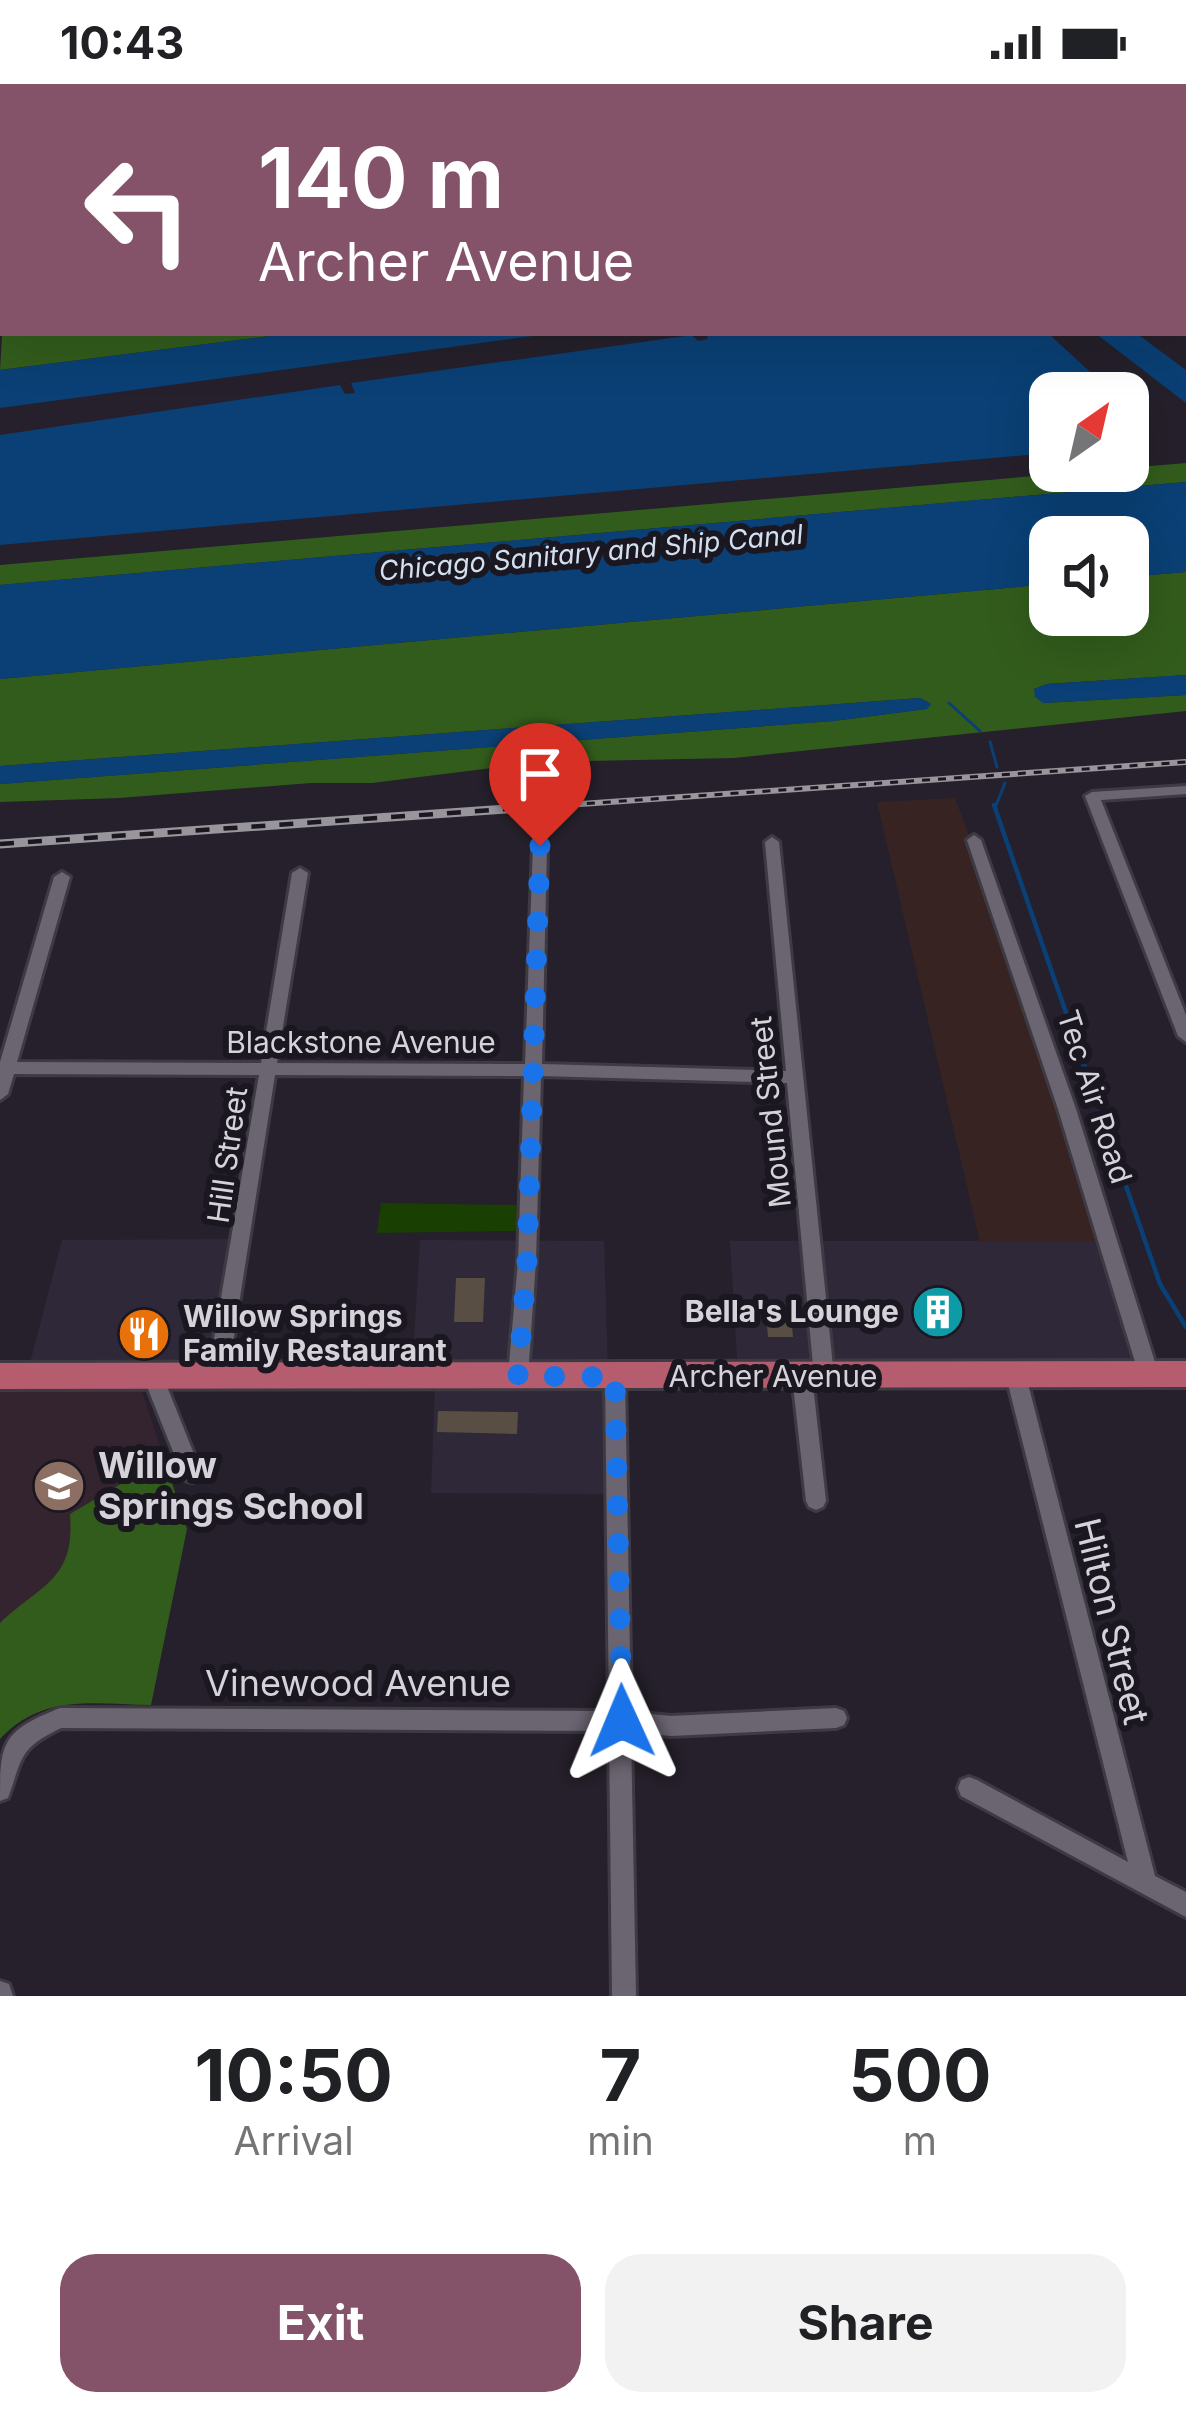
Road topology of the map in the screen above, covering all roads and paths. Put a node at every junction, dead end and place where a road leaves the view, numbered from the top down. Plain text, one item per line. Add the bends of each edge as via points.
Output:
1 (1186, 790) edge
2 (974, 840) dead end
3 (772, 842) dead end
4 (540, 846) dead end
5 (300, 873) dead end
6 (62, 877) dead end
7 (1186, 1036) edge
8 (4, 1068) edge
9 (268, 1070) junction
10 (530, 1070) junction
11 (795, 1077) junction
12 (0, 1094) edge
13 (152, 1374) junction
14 (218, 1374) junction
15 (1186, 1374) edge
16 (1149, 1375) junction
17 (0, 1376) edge
18 (518, 1376) junction
19 (813, 1376) junction
20 (1016, 1376) junction
21 (615, 1377) junction
22 (192, 1474) dead end
23 (815, 1501) dead end
24 (836, 1718) dead end
25 (622, 1721) junction
26 (969, 1788) dead end
27 (0, 1790) edge
28 (1145, 1882) junction
29 (1186, 1904) edge
30 (624, 1996) edge

1 - 7 street via 1092,796
2 - 16 street, Tec Air Road
3 - 11 street, Mound Street
4 - 10 street
5 - 9 street, Hill Street
6 - 8 street
8 - 9 street, Blackstone Avenue
8 - 12 street
9 - 10 street, Blackstone Avenue
9 - 14 street, Hill Street
10 - 11 street, Blackstone Avenue
10 - 18 street
11 - 19 street, Mound Street
13 - 14 main road, Archer Avenue
13 - 17 main road, Archer Avenue
13 - 22 street
14 - 18 main road, Archer Avenue
15 - 16 main road, Archer Avenue
16 - 20 main road, Archer Avenue
18 - 21 main road, Archer Avenue
19 - 20 main road, Archer Avenue
19 - 21 main road, Archer Avenue
19 - 23 street, Mound Street
20 - 28 street, Hilton Street
21 - 25 street
24 - 25 street, Vinewood Avenue
25 - 27 street, Vinewood Avenue via 60,1718 26,1733 4,1763
25 - 30 street
26 - 28 street
28 - 29 street

